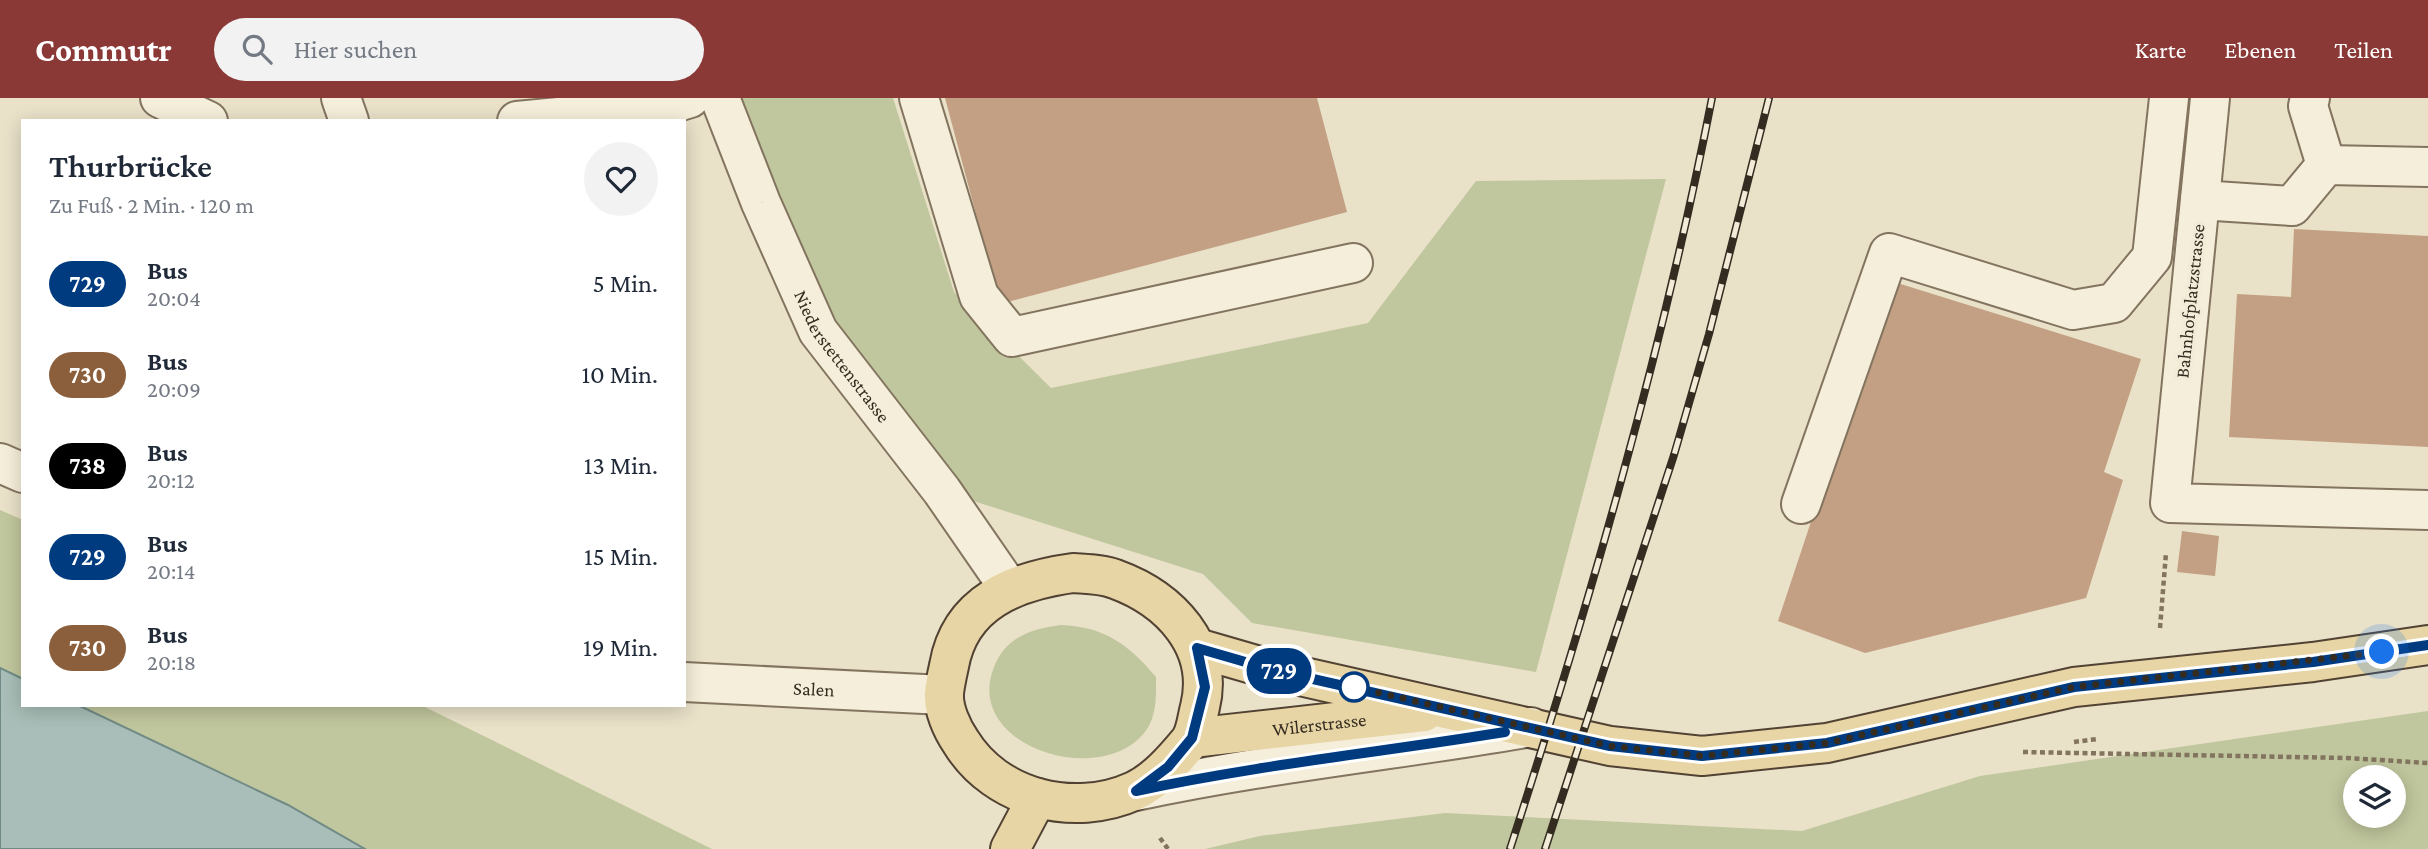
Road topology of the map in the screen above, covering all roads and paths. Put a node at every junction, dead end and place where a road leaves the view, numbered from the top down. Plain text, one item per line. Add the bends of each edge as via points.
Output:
1 (160, 98) edge
2 (341, 98) edge
3 (690, 98) edge
4 (720, 98) edge
5 (919, 98) edge
6 (2169, 98) edge
7 (2210, 98) edge
8 (2310, 98) edge
9 (204, 119) edge
10 (348, 119) edge
11 (538, 119) edge
12 (2326, 165) junction
13 (2428, 167) edge
14 (2200, 200) junction
15 (1353, 263) dead end
16 (0, 463) edge
17 (21, 472) edge
18 (1801, 504) dead end
19 (2428, 510) edge
20 (2166, 548) dead end
21 (1009, 588) junction
22 (2159, 637) dead end
23 (2428, 645) edge
24 (1197, 648) junction
25 (686, 682) edge
26 (944, 695) junction
27 (1447, 709) junction
28 (1532, 727) junction
29 (1192, 738) junction
30 (2015, 752) dead end
31 (2428, 763) edge
32 (1136, 791) junction
33 (1037, 798) junction
34 (1010, 849) edge

1 - 9 street
2 - 10 street
3 - 11 street via 661,107
4 - 21 street, Niederstettenstrasse via 818,331 942,491
5 - 15 street via 979,296 1012,337
6 - 18 street via 2152,257 2114,303 2073,310 1889,253
7 - 14 street, Bahnhofplatzstrasse
8 - 12 street via 2308,106
12 - 13 street
12 - 14 street via 2292,206
14 - 19 street, Bahnhofplatzstrasse via 2169,503
16 - 17 street
20 - 22 path
21 - 24 main road via 1073,573 1114,578 1179,619
21 - 26 main road via 983,603 966,622 952,648
23 - 28 main road, Wilerstrasse via 2074,687 1827,743 1702,756 1610,746
24 - 27 main road, Wilerstrasse
24 - 29 main road via 1205,687
25 - 26 street, Salen
26 - 33 main road via 952,728 971,759 998,781
27 - 28 main road, Wilerstrasse
27 - 29 main road, Wilerstrasse
28 - 32 street via 1214,774
29 - 32 main road via 1168,767
30 - 31 path
32 - 33 main road via 1070,804
33 - 34 main road

